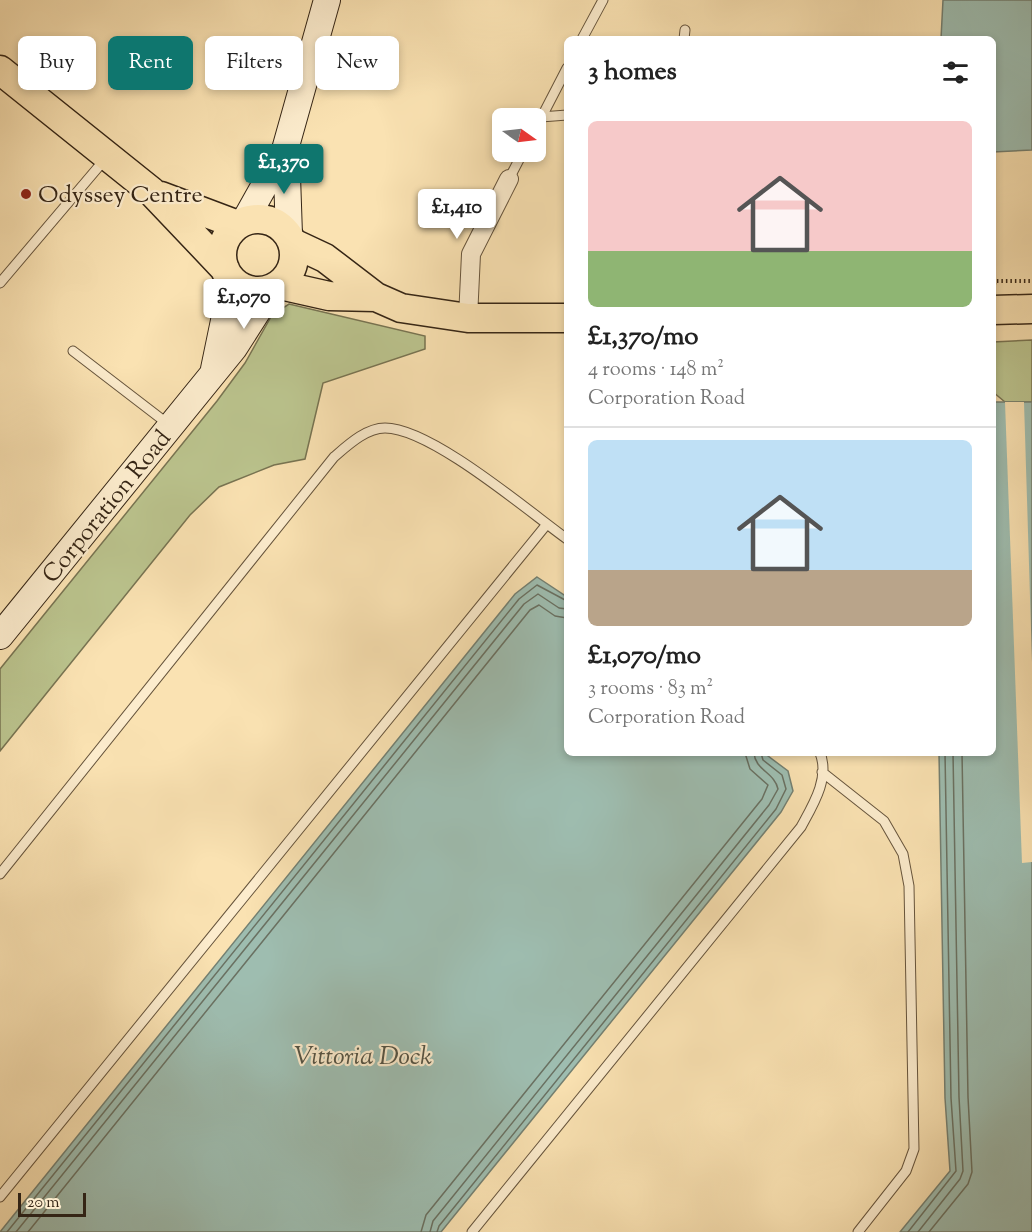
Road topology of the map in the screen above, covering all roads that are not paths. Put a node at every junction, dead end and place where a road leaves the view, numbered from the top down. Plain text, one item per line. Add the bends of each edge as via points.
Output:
1 (327, 0) edge
2 (603, 0) edge
3 (584, 36) edge
4 (0, 70) edge
5 (564, 74) edge
6 (546, 108) edge
7 (564, 115) edge
8 (546, 117) edge
9 (286, 146) junction
10 (107, 156) junction
11 (518, 162) edge
12 (509, 179) joint
13 (151, 191) junction
14 (241, 223) junction
15 (291, 239) junction
16 (227, 273) junction
17 (0, 283) edge
18 (275, 288) junction
19 (376, 297) junction
20 (1032, 309) edge
21 (996, 310) edge
22 (468, 318) junction
23 (564, 318) edge
24 (73, 351) dead end
25 (213, 375) junction
26 (171, 427) junction
27 (547, 524) junction
28 (564, 537) edge
29 (0, 636) edge
30 (821, 756) edge
31 (822, 772) junction
32 (0, 874) edge
33 (0, 1197) edge
34 (472, 1232) edge
35 (858, 1232) edge

1 - 9 main road
2 - 3 lane
4 - 10 main road
5 - 6 lane
7 - 8 lane
9 - 14 main road
9 - 15 main road
10 - 13 main road
10 - 17 lane
11 - 12 lane
12 - 22 street via 471,254
13 - 14 main road
13 - 16 main road
14 - 15 main road via 270,220
14 - 16 main road via 229,233 223,246
15 - 18 main road via 294,266
15 - 19 main road via 325,258
16 - 18 main road via 250,291
16 - 25 main road, Corporation Road via 226,311
18 - 19 main road via 328,296
18 - 25 main road, Corporation Road
19 - 22 main road via 401,308
20 - 21 main road
22 - 23 main road
24 - 26 lane
25 - 26 main road, Corporation Road
26 - 29 main road, Corporation Road
27 - 28 lane
27 - 32 lane via 440,447 410,433 384,428 359,436 334,457
27 - 33 lane
30 - 31 lane
31 - 34 lane via 818,796 801,827
31 - 35 lane via 884,821 903,854 909,886 914,1149 906,1172

